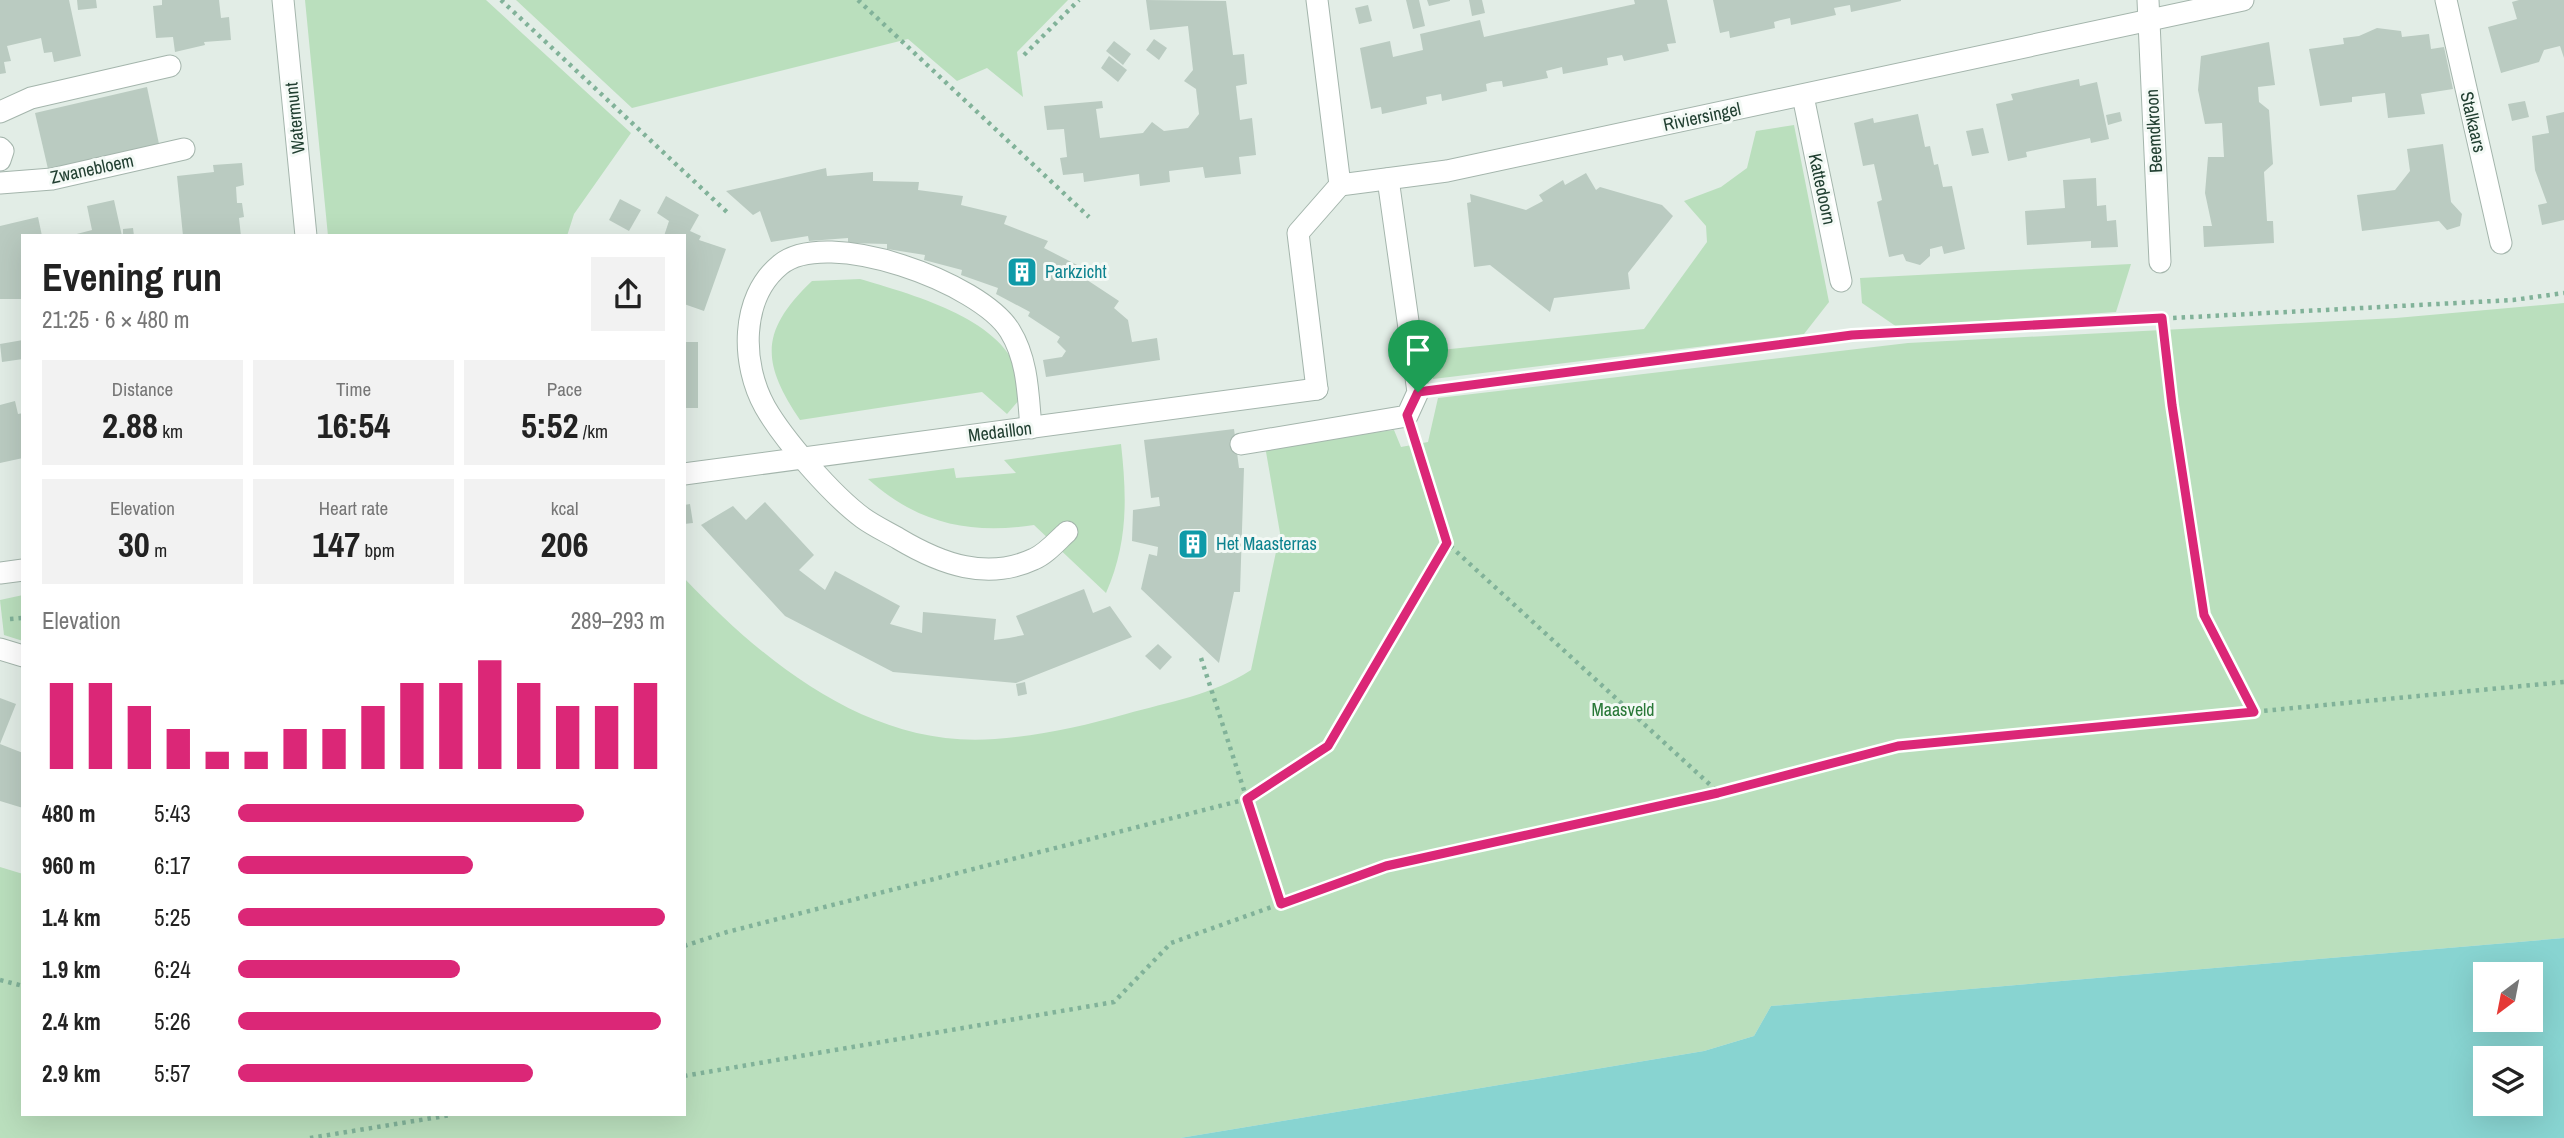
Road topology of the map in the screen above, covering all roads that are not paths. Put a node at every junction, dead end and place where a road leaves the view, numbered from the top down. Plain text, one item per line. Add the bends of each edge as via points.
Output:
1 (283, 0) edge
2 (1317, 0) edge
3 (2148, 0) edge
4 (2244, 0) edge
5 (2446, 0) edge
6 (2149, 22) junction
7 (170, 66) dead end
8 (1803, 96) junction
9 (0, 112) edge
10 (0, 148) edge
11 (184, 149) dead end
12 (0, 160) edge
13 (1388, 179) junction
14 (0, 183) edge
15 (1340, 185) junction
16 (306, 234) edge
17 (2501, 243) dead end
18 (2160, 262) dead end
19 (1841, 281) dead end
20 (1031, 428) junction
21 (1241, 444) dead end
22 (804, 458) junction
23 (686, 474) edge
24 (1067, 532) dead end
25 (21, 570) edge
26 (0, 573) edge
27 (0, 649) edge
28 (21, 655) edge

1 - 16 street, Watermunt
2 - 15 street
3 - 6 street, Beemdkroon
4 - 6 street, Riviersingel
5 - 17 street, Stalkaars
6 - 8 street, Riviersingel
6 - 18 street, Beemdkroon
7 - 9 street via 31,99
8 - 13 street, Riviersingel via 1447,171
8 - 19 street, Kattedoorn
10 - 12 street
11 - 14 street, Zwanebloem via 52,179
13 - 15 street, Riviersingel
13 - 21 street via 1418,392 1407,415
15 - 20 street, Medaillon via 1298,233 1317,389
20 - 22 street, Medaillon
20 - 22 street via 1026,368 1010,329 971,295 918,270 867,255 817,252 781,264 758,290 748,322 750,363 764,405
22 - 23 street, Medaillon
22 - 24 street via 862,518 934,560 985,571 1035,559
25 - 26 street
27 - 28 street

